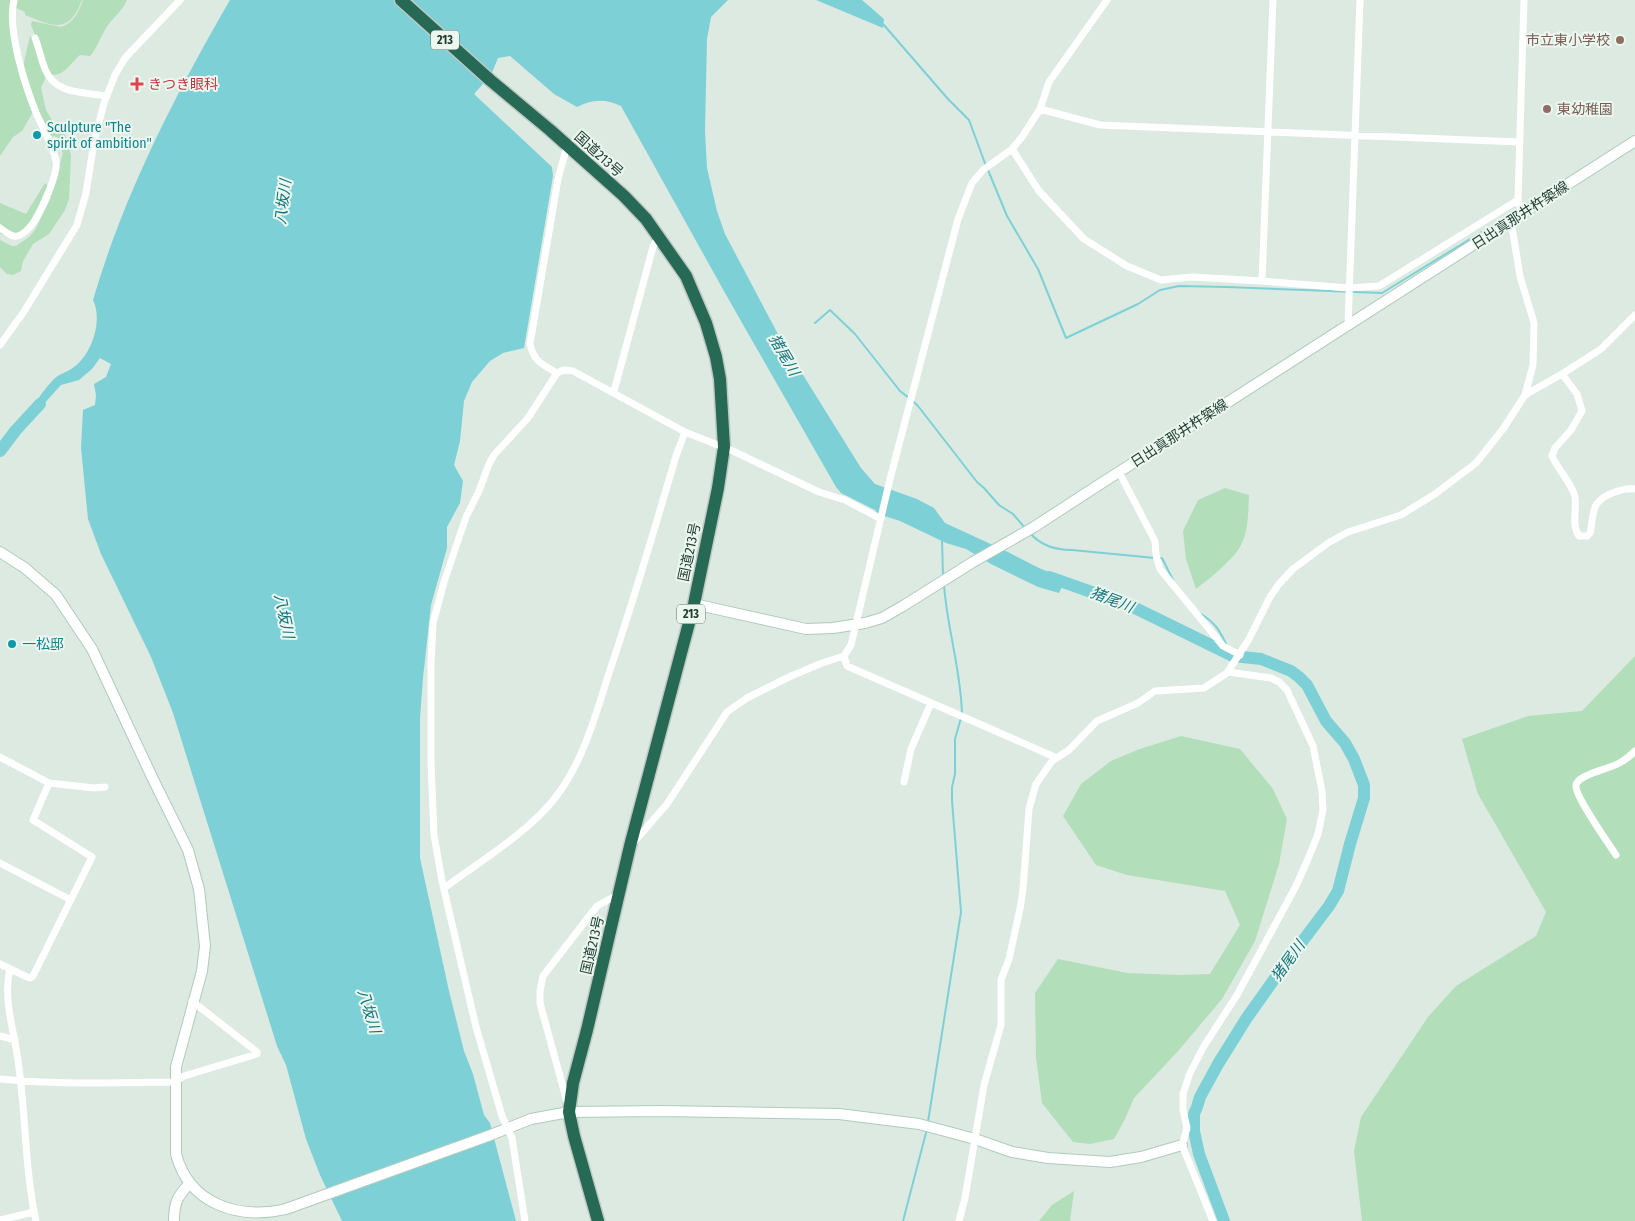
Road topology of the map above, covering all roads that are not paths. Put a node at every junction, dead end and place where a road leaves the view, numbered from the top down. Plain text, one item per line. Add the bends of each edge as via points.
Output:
1 (14, 0) edge
2 (180, 0) edge
3 (401, 0) edge
4 (1107, 0) edge
5 (1273, 0) edge
6 (1360, 0) edge
7 (1524, 0) edge
8 (35, 38) dead end
9 (107, 96) junction
10 (1040, 109) junction
11 (1269, 132) junction
12 (1355, 136) junction
13 (1635, 141) edge
14 (1519, 142) junction
15 (567, 146) junction
16 (1012, 149) junction
17 (1518, 200) junction
18 (1522, 213) junction
19 (1511, 221) junction
20 (0, 228) edge
21 (659, 236) junction
22 (1262, 281) junction
23 (1348, 292) junction
24 (1635, 315) edge
25 (1348, 325) junction
26 (0, 345) edge
27 (557, 373) junction
28 (1562, 374) junction
29 (614, 392) junction
30 (1525, 396) junction
31 (685, 432) junction
32 (724, 447) junction
33 (1119, 472) junction
34 (1635, 488) edge
35 (880, 519) junction
36 (0, 552) edge
37 (694, 604) junction
38 (855, 625) junction
39 (1240, 655) junction
40 (844, 656) junction
41 (1228, 672) junction
42 (931, 702) junction
43 (1635, 751) edge
44 (0, 758) edge
45 (1057, 758) junction
46 (904, 782) dead end
47 (50, 783) junction
48 (105, 787) dead end
49 (630, 846) junction
50 (1616, 855) dead end
51 (0, 863) edge
52 (444, 888) junction
53 (620, 893) junction
54 (71, 900) junction
55 (0, 964) edge
56 (10, 968) junction
57 (192, 1001) junction
58 (0, 1036) edge
59 (15, 1040) junction
60 (0, 1079) edge
61 (21, 1081) junction
62 (174, 1082) junction
63 (569, 1112) junction
64 (508, 1128) junction
65 (975, 1139) junction
66 (1182, 1145) junction
67 (189, 1184) junction
68 (34, 1212) junction
69 (0, 1220) edge
70 (36, 1221) edge
71 (174, 1221) edge
72 (525, 1221) edge
73 (598, 1221) edge
74 (958, 1221) edge
75 (1213, 1221) edge

1 - 20 street via 11,14 22,73 56,165 44,204 30,228 16,236
2 - 9 street via 125,58
3 - 15 highway, 国道213号 / 213
4 - 10 street via 1049,82
5 - 11 street
6 - 12 street
7 - 14 street
8 - 9 street via 45,70 54,82 67,90
9 - 26 street via 77,225
10 - 11 street via 1100,125
10 - 16 street
11 - 12 street
11 - 22 street
12 - 14 street
12 - 23 street
13 - 18 street, 日出真那井杵築線
14 - 17 street
15 - 21 highway, 国道213号 / 213 via 624,196
15 - 27 street via 558,179 530,344 536,361
16 - 22 street via 1038,191 1078,232 1089,243 1127,266 1161,280 1192,277
16 - 35 street via 972,183 958,218
17 - 18 street
17 - 23 street via 1385,284
18 - 19 street, 日出真那井杵築線
19 - 25 street, 日出真那井杵築線
19 - 30 street via 1520,276 1534,323 1532,365
21 - 29 street via 653,247
21 - 32 highway, 国道213号 / 213 via 686,276 706,323 720,379
22 - 23 street
23 - 25 street
24 - 28 street via 1601,349
25 - 33 street, 日出真那井杵築線
27 - 29 street via 573,370
27 - 52 street via 528,418 491,459 466,517 433,623 430,688 434,835
28 - 30 street
28 - 34 street via 1577,394 1582,411 1552,456 1575,497 1575,523 1579,536 1590,533 1596,505 1606,496 1621,489
29 - 31 street
30 - 39 street via 1503,429 1461,476 1401,514 1362,526 1328,542 1293,568 1270,597
31 - 32 street
31 - 52 street via 590,732 568,780 546,808 518,834
32 - 35 street via 819,492 845,500
32 - 37 highway, 国道213号 / 213
33 - 38 street, 日出真那井杵築線 via 882,618
33 - 39 street via 1155,541 1160,569 1223,646
35 - 38 street
36 - 57 street via 26,568 56,595 92,649 188,850 199,889 205,946 202,972
37 - 38 street, 日出真那井杵築線 via 806,629
37 - 49 highway, 国道213号 / 213
38 - 40 street via 851,645
39 - 41 street
40 - 42 street via 847,666
40 - 49 street via 789,677 747,698 728,712 667,804
41 - 45 street via 1204,688 1154,691 1138,703 1097,721
41 - 66 street via 1271,678 1288,690 1314,746 1323,810 1318,834 1296,886 1190,1073 1183,1094 1186,1128
42 - 45 street
42 - 46 street via 911,749
43 - 50 street via 1611,768 1584,777 1576,785 1582,802
44 - 47 street
45 - 65 street via 1040,777 1032,796 1020,909 1009,959 1000,980 1001,1025 984,1085
47 - 48 street
47 - 54 street via 33,820 92,857
49 - 53 highway, 国道213号 / 213
51 - 54 street
52 - 64 street via 476,1027
53 - 63 highway, 国道213号 / 213 via 573,1083
53 - 63 street via 597,906 543,976 540,1003
54 - 56 street via 33,976 27,977
55 - 56 street
56 - 59 street via 8,998
57 - 62 street
57 - 62 street via 257,1054
58 - 59 street
59 - 61 street
60 - 61 street
61 - 62 street
61 - 68 street
62 - 67 street via 176,1154
63 - 64 street via 531,1119
63 - 65 street via 839,1114 919,1124
63 - 73 highway, 国道213号 / 213
64 - 67 street via 271,1213 230,1209 213,1202
64 - 72 street
65 - 66 street via 1012,1152 1110,1162
65 - 74 street
66 - 75 street
67 - 71 street via 179,1195
68 - 69 street
68 - 70 street

